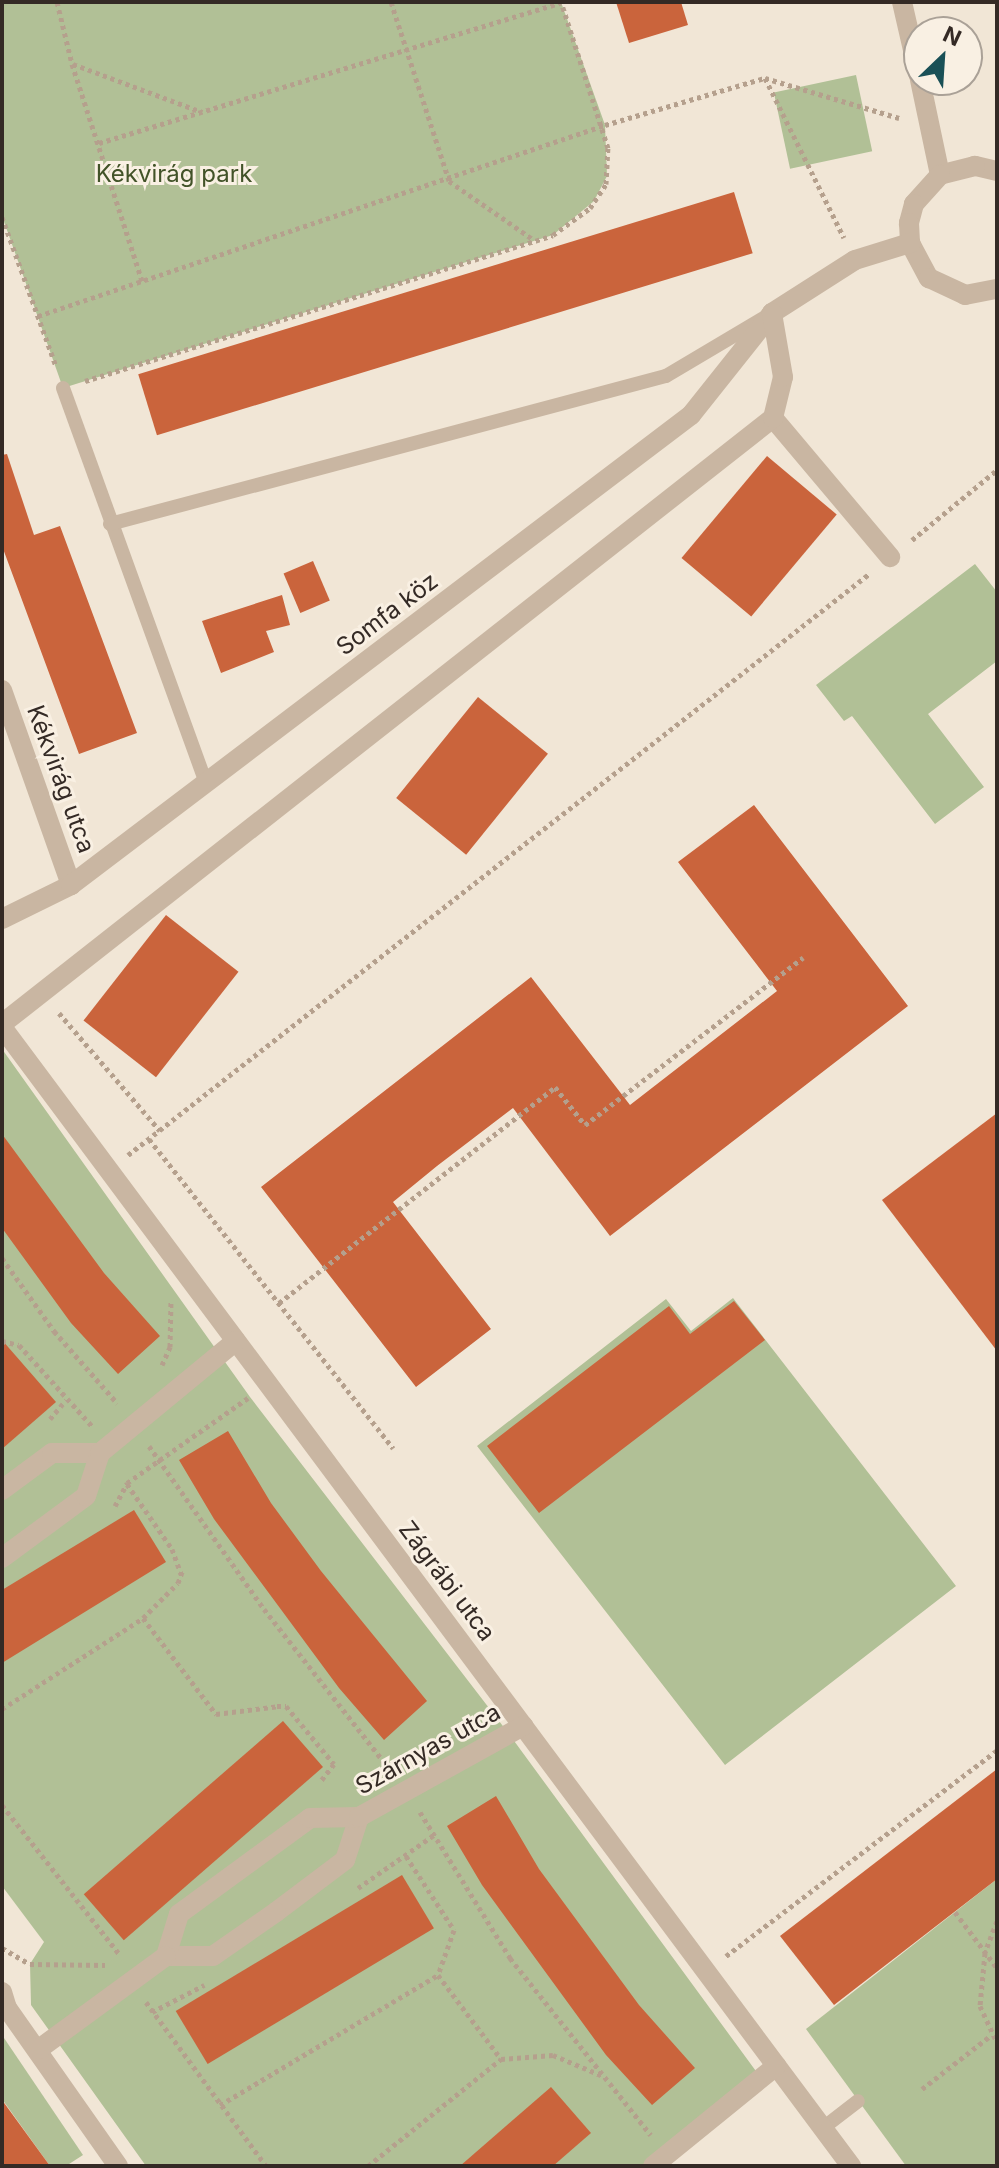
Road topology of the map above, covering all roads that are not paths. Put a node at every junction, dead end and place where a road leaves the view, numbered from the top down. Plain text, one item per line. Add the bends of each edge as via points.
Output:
1 (924, 96) edge
2 (997, 171) edge
3 (940, 175) junction
4 (910, 243) junction
5 (997, 291) edge
6 (772, 313) junction
7 (63, 388) road end
8 (773, 418) junction
9 (110, 524) junction
10 (890, 557) road end
11 (2, 690) edge
12 (206, 784) junction
13 (71, 885) junction
14 (2, 919) edge
15 (2, 1026) edge
16 (236, 1341) junction
17 (105, 1449) junction
18 (2, 1490) edge
19 (2, 1558) edge
20 (523, 1726) junction
21 (359, 1817) junction
22 (166, 1956) junction
23 (2, 1992) edge
24 (39, 2049) junction
25 (776, 2066) junction
26 (858, 2101) dead end
27 (823, 2128) junction
28 (660, 2160) edge
29 (118, 2166) edge
30 (851, 2166) edge

1 - 3 street
2 - 3 street via 975,166
3 - 4 street via 914,204
4 - 5 street via 929,278 946,289 965,295
4 - 6 street, Somfa köz via 855,260
6 - 8 street via 783,377
6 - 9 lane via 666,376
6 - 12 street, Somfa köz via 691,415
7 - 9 lane
8 - 10 street
8 - 15 street
9 - 12 lane
11 - 13 street, Kékvirág utca
12 - 13 street, Somfa köz
13 - 14 street, Somfa köz
15 - 16 street, Zágrábi utca
16 - 17 street
16 - 20 street, Zágrábi utca
17 - 18 street via 52,1453
17 - 19 street via 86,1496
20 - 21 street, Szárnyas utca
20 - 25 street, Zágrábi utca
21 - 22 street, Szárnyas utca via 310,1818 179,1914
21 - 22 street, Szárnyas utca via 345,1860 276,1912 213,1956
22 - 24 street
23 - 24 street via 7,2008
24 - 29 street
25 - 27 street, Zágrábi utca
25 - 28 street
26 - 27 lane
27 - 30 street, Zágrábi utca

